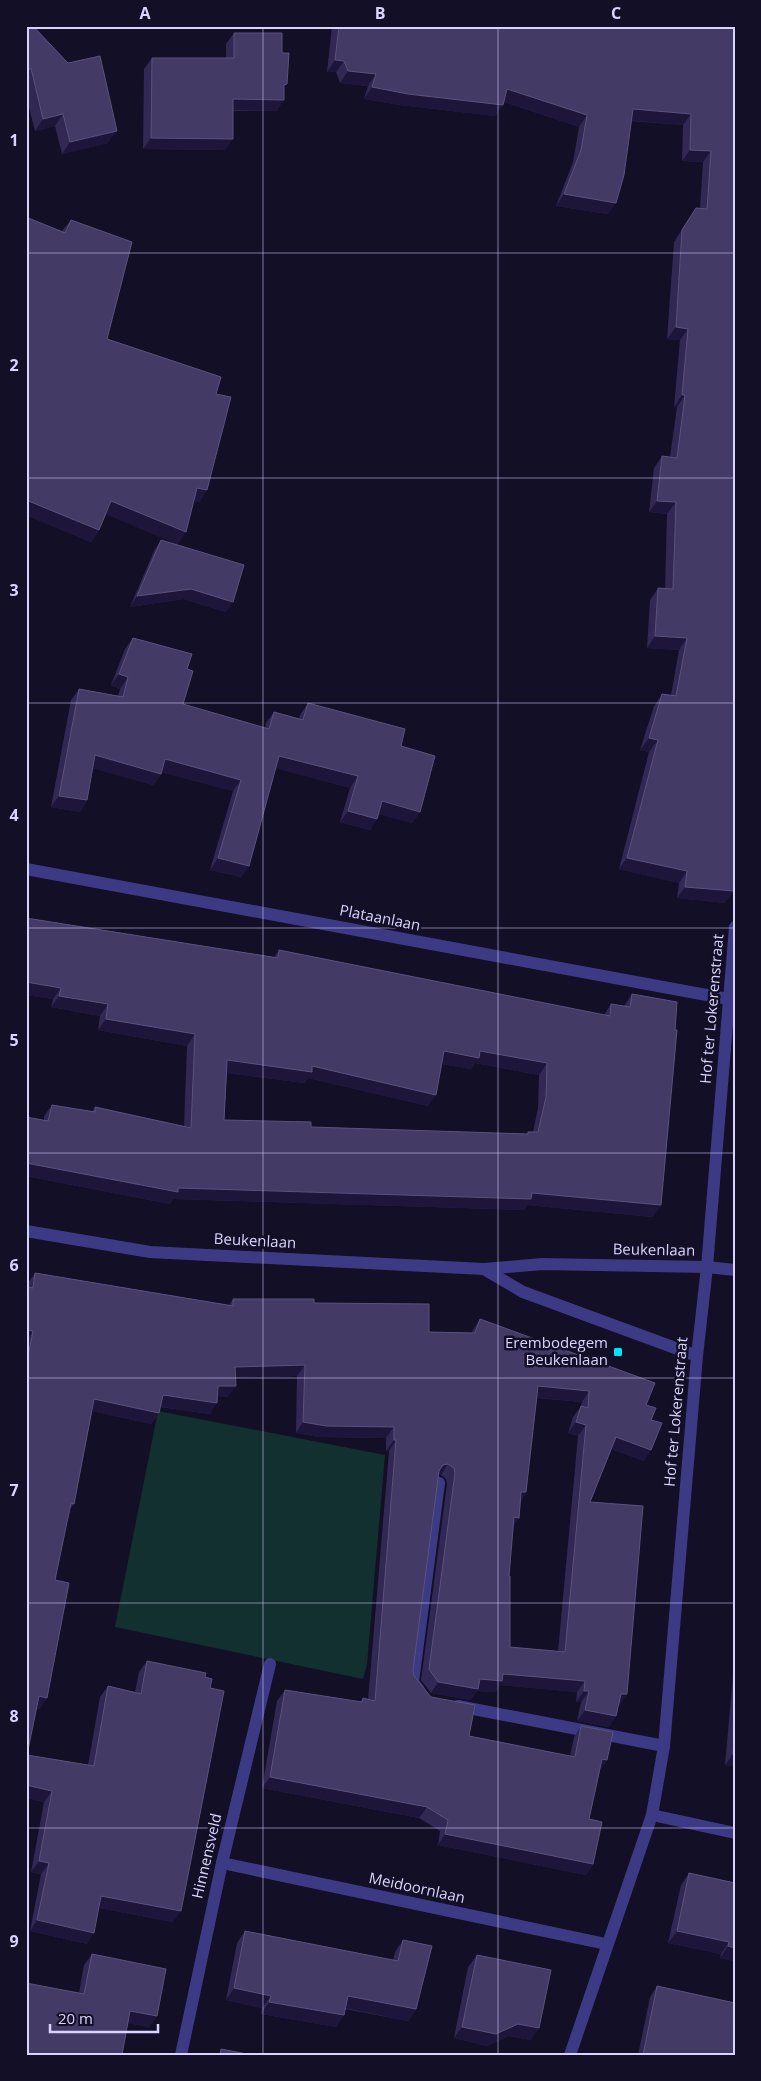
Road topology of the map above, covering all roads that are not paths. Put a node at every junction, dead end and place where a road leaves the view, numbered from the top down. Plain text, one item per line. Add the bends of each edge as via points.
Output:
1 (26, 869) edge
2 (735, 927) edge
3 (728, 1000) junction
4 (26, 1231) edge
5 (707, 1267) junction
6 (484, 1269) junction
7 (735, 1270) edge
8 (697, 1356) junction
9 (439, 1484) edge
10 (270, 1664) dead end
11 (426, 1700) edge
12 (445, 1704) edge
13 (664, 1746) junction
14 (652, 1815) junction
15 (735, 1833) edge
16 (222, 1863) junction
17 (606, 1944) junction
18 (181, 2055) edge
19 (570, 2055) edge

1 - 3 street, Plataanlaan
2 - 3 street, Hof ter Lokerenstraat
3 - 5 street, Hof ter Lokerenstraat
4 - 6 street, Beukenlaan via 150,1252
5 - 6 street, Beukenlaan via 542,1264
5 - 7 street, Beukenlaan
5 - 8 street, Hof ter Lokerenstraat
6 - 8 street, Beukenlaan via 523,1292
8 - 13 street, Hof ter Lokerenstraat
9 - 11 street via 413,1682
10 - 16 street, Hinnensveld
12 - 13 street
13 - 14 street, Hof ter Lokerenstraat
14 - 15 street
14 - 17 street
16 - 17 street, Meidoornlaan
16 - 18 street, Hinnensveld
17 - 19 street

